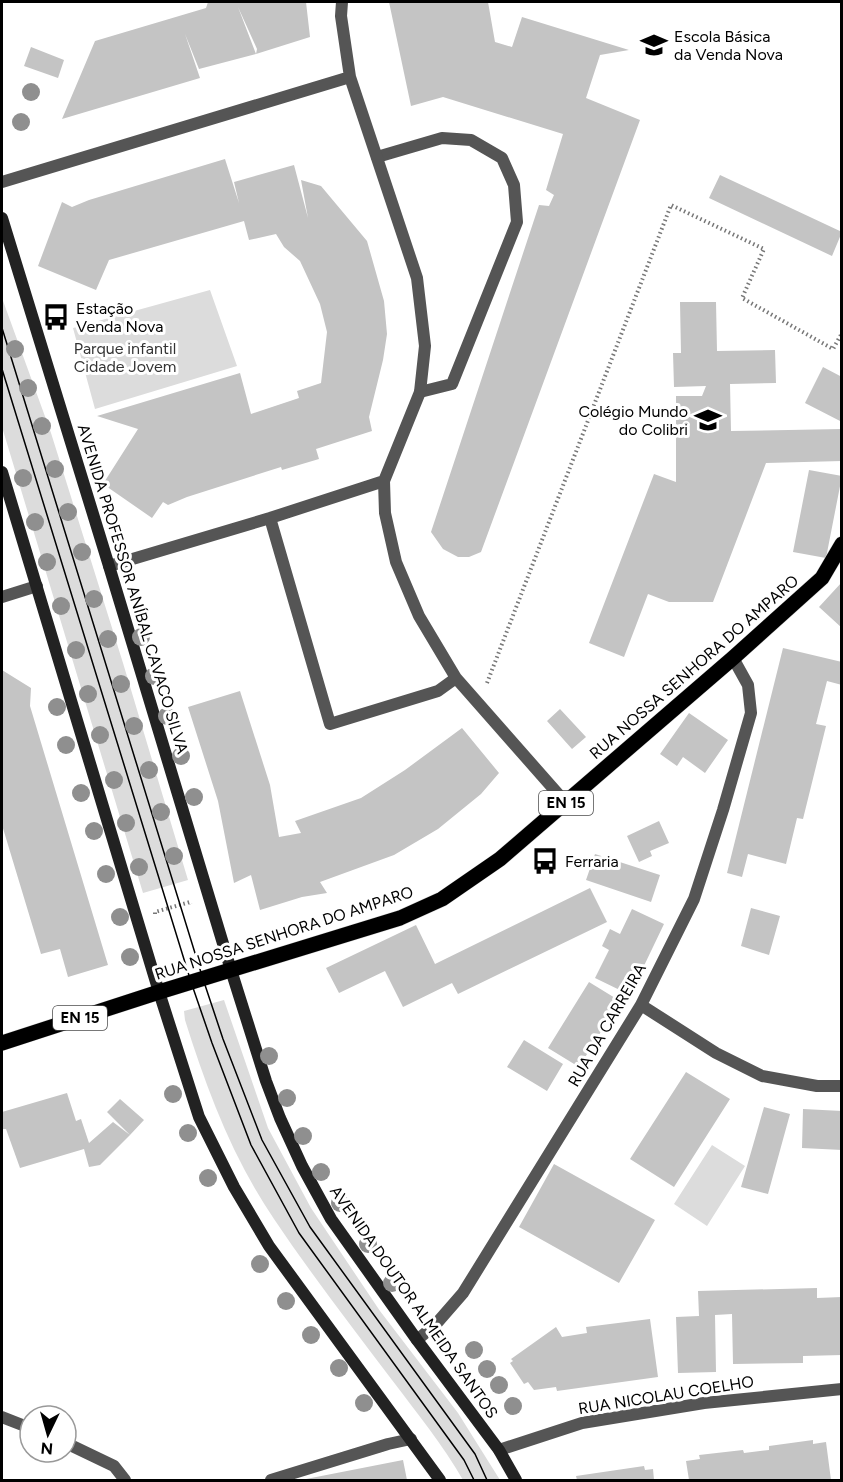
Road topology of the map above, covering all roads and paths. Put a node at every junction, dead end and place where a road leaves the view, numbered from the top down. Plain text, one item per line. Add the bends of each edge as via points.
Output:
1 (342, 2) edge
2 (350, 77) junction
3 (377, 157) junction
4 (2, 182) edge
5 (2, 218) edge
6 (842, 333) edge
7 (420, 392) junction
8 (2, 472) edge
9 (384, 481) junction
10 (270, 518) junction
11 (842, 544) edge
12 (109, 566) junction
13 (37, 586) junction
14 (2, 597) edge
15 (733, 658) junction
16 (456, 678) junction
17 (479, 705) junction
18 (566, 803) junction
19 (194, 913) dead end
20 (158, 923) dead end
21 (231, 970) junction
22 (159, 992) junction
23 (642, 1005) junction
24 (2, 1043) edge
25 (842, 1086) edge
26 (417, 1340) junction
27 (842, 1389) edge
28 (2, 1417) edge
29 (18, 1423) edge
30 (411, 1439) junction
31 (78, 1449) edge
32 (499, 1450) junction
33 (125, 1480) edge
34 (271, 1480) edge
35 (440, 1480) edge
36 (516, 1480) edge

1 - 2 street
2 - 3 street
2 - 4 street
3 - 7 street via 417,278 425,346
3 - 7 street via 442,138 471,140 502,158 514,185 517,222 452,384
5 - 12 main road, AVENIDA PROFESSOR ANÍBAL CAVACO SILVA
6 - 17 path via 833,349 742,298 764,249 671,205
7 - 9 street
8 - 13 main road
9 - 10 street
9 - 16 street via 385,513 396,562 419,616
10 - 12 street
10 - 16 street via 330,724 438,691
11 - 15 main road, RUA NOSSA SENHORA DO AMPARO / EN 15 via 822,579
12 - 21 main road, AVENIDA PROFESSOR ANÍBAL CAVACO SILVA
13 - 14 street
13 - 22 main road
15 - 18 main road, RUA NOSSA SENHORA DO AMPARO / EN 15
15 - 23 street, RUA DA CARREIRA via 751,699 744,741 694,899
16 - 17 street
17 - 18 street
18 - 21 main road, RUA NOSSA SENHORA DO AMPARO / EN 15 via 500,859 442,899 400,918
19 - 20 path via 190,902 175,906 155,912
21 - 22 main road, RUA NOSSA SENHORA DO AMPARO / EN 15
21 - 26 main road, AVENIDA DOUTOR ALMEIDA SANTOS via 266,1081 302,1166 331,1219
22 - 24 main road, RUA NOSSA SENHORA DO AMPARO / EN 15
22 - 30 main road via 199,1117 234,1187 269,1246
23 - 25 street via 716,1053 762,1077
23 - 26 street, RUA DA CARREIRA via 463,1293
26 - 32 main road, AVENIDA DOUTOR ALMEIDA SANTOS
27 - 32 street, RUA NICOLAU COELHO via 704,1403 582,1423
28 - 29 street
30 - 34 street
30 - 35 main road
31 - 33 street via 114,1466
32 - 36 main road, AVENIDA DOUTOR ALMEIDA SANTOS

